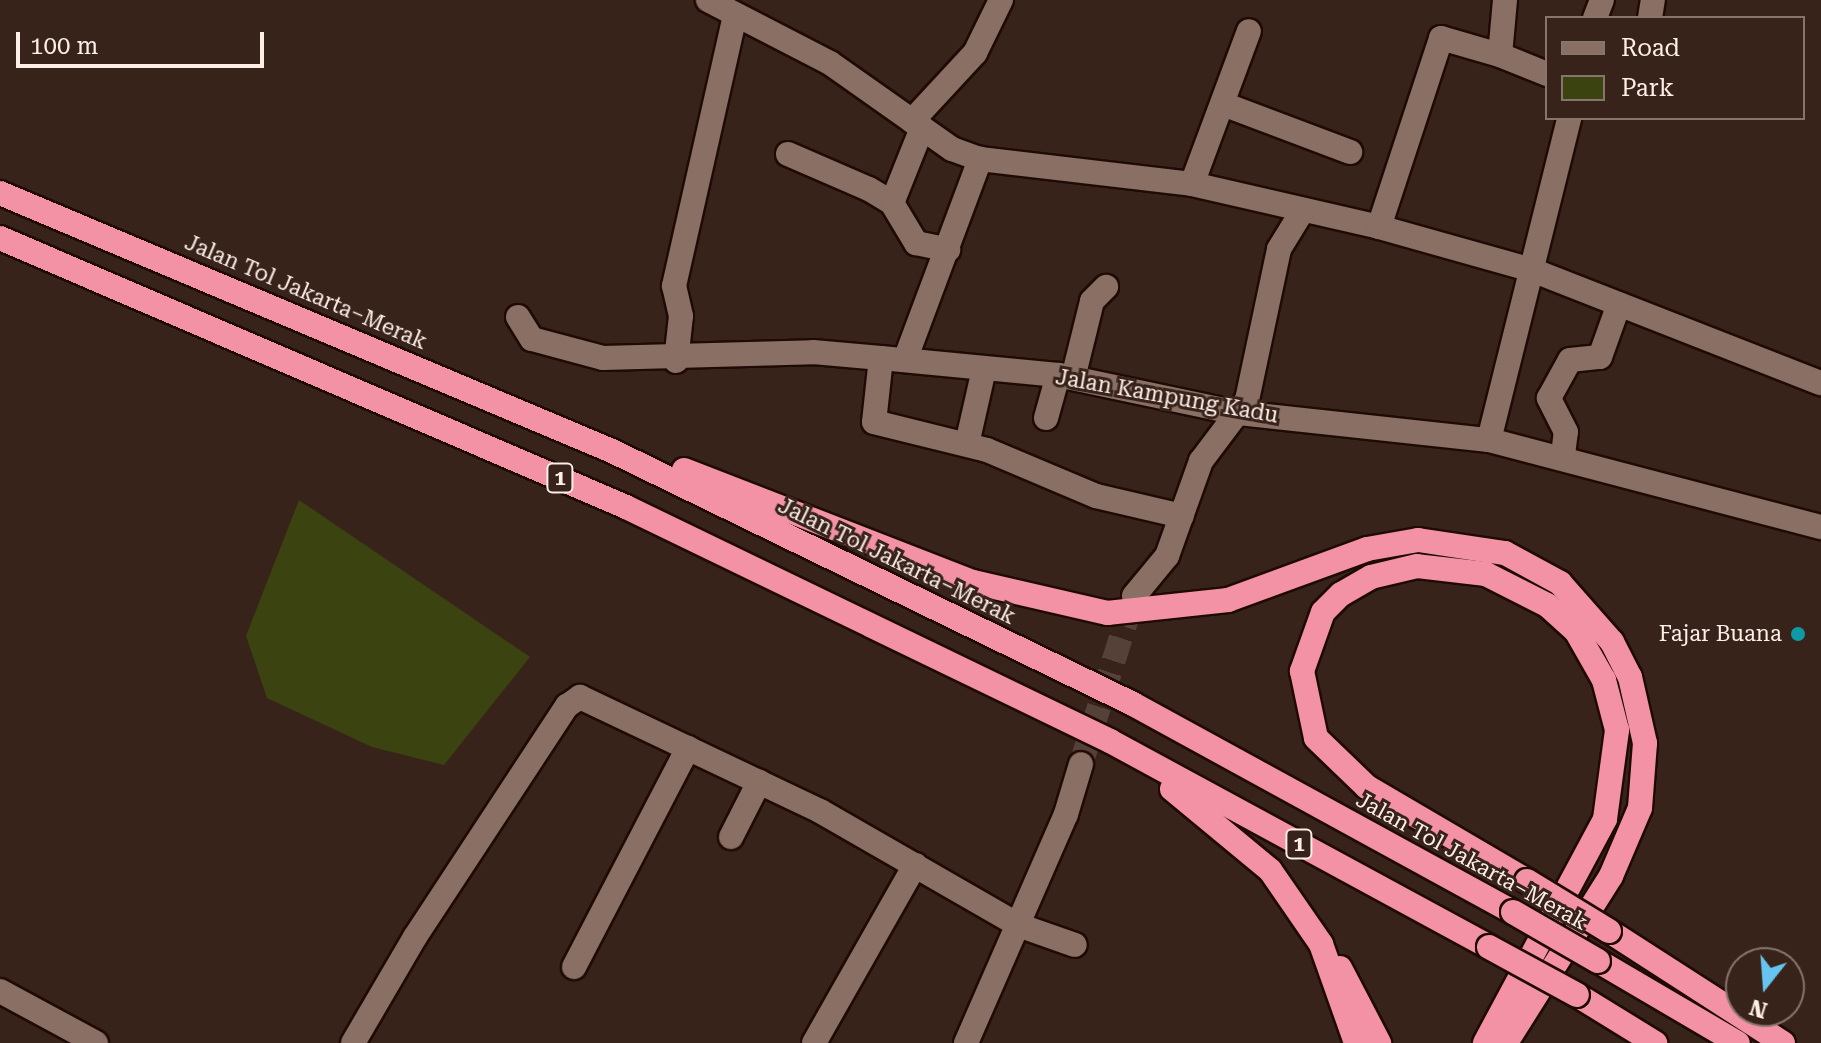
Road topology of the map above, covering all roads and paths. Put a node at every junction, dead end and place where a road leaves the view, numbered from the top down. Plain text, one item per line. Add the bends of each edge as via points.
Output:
1 (708, 0) edge
2 (1001, 0) edge
3 (1505, 0) edge
4 (735, 16) junction
5 (1249, 31) dead end
6 (1500, 55) junction
7 (1545, 73) edge
8 (1223, 104) junction
9 (1569, 120) edge
10 (917, 124) junction
11 (1350, 152) dead end
12 (788, 154) dead end
13 (980, 159) junction
14 (1192, 184) junction
15 (0, 193) edge
16 (892, 203) junction
17 (1303, 210) junction
18 (1379, 227) junction
19 (0, 238) edge
20 (948, 250) junction
21 (1532, 270) junction
22 (1106, 287) dead end
23 (1619, 304) junction
24 (518, 317) dead end
25 (893, 359) junction
26 (676, 361) junction
27 (984, 369) junction
28 (1065, 376) junction
29 (1820, 380) edge
30 (1239, 413) junction
31 (1046, 418) dead end
32 (1489, 440) junction
33 (967, 444) junction
34 (612, 451) junction
35 (1563, 455) junction
36 (1182, 516) junction
37 (1821, 527) edge
38 (1134, 596) tunnel mouth
39 (1110, 741) junction
40 (688, 748) junction
41 (1081, 764) tunnel mouth
42 (759, 782) junction
43 (731, 837) dead end
44 (915, 865) junction
45 (1018, 925) junction
46 (1321, 944) junction
47 (1075, 945) dead end
48 (574, 967) dead end
49 (0, 991) edge
50 (96, 1043) edge
51 (353, 1043) edge
52 (814, 1043) edge
53 (966, 1043) edge
54 (1356, 1043) edge
55 (1379, 1043) edge
56 (1485, 1043) edge
57 (1506, 1043) edge
58 (1655, 1043) edge
59 (1738, 1043) edge
60 (1783, 1043) edge

1 - 4 street
2 - 10 street via 975,53
3 - 6 street
4 - 10 street via 830,63
4 - 26 street via 674,286 681,316
5 - 8 street
6 - 7 street
6 - 18 street via 1441,38
8 - 11 street
8 - 14 street
9 - 21 street
10 - 13 street
10 - 16 street
12 - 16 street
13 - 14 street
13 - 20 street
14 - 17 street
15 - 34 highway, Jalan Tol Jakarta–Merak / 1
16 - 20 street via 910,238
17 - 18 street
17 - 30 street via 1283,237
18 - 21 street
19 - 39 highway, 1 via 626,507
20 - 25 street
21 - 23 street
21 - 32 street
22 - 28 street via 1092,301
23 - 29 street
23 - 35 street via 1600,357 1570,360 1549,398 1566,432
24 - 26 street, Jalan Kampung Kadu via 532,339 568,350
25 - 26 street, Jalan Kampung Kadu via 738,352
25 - 27 street, Jalan Kampung Kadu
25 - 33 street via 874,422
27 - 28 street, Jalan Kampung Kadu
27 - 33 street
28 - 30 street, Jalan Kampung Kadu
28 - 31 street
30 - 32 street, Jalan Kampung Kadu
30 - 36 street via 1201,461
32 - 35 street, Jalan Kampung Kadu
33 - 36 street via 1083,492
34 - 57 highway via 667,463 973,582 1107,613 1228,600 1367,549 1418,540 1505,553 1560,583 1612,642 1630,677 1645,743 1640,808 1611,876
34 - 59 highway, Jalan Tol Jakarta–Merak / 1, bridge via 1133,704 1513,912
35 - 37 street, Jalan Kampung Kadu
36 - 38 street via 1167,556
39 - 46 highway via 1270,870
39 - 58 highway, 1, bridge via 1577,995
40 - 42 street
40 - 48 street
40 - 51 street via 587,698 574,698
41 - 45 street
42 - 43 street
42 - 44 street
44 - 45 street
44 - 52 street
45 - 47 street
45 - 53 street
46 - 54 highway
46 - 55 highway via 1353,984
49 - 50 street
56 - 60 highway, bridge via 1605,819 1617,730 1604,680 1576,631 1547,605 1486,574 1417,566 1341,594 1323,612 1302,671 1316,738 1367,787 1527,881 1609,931

